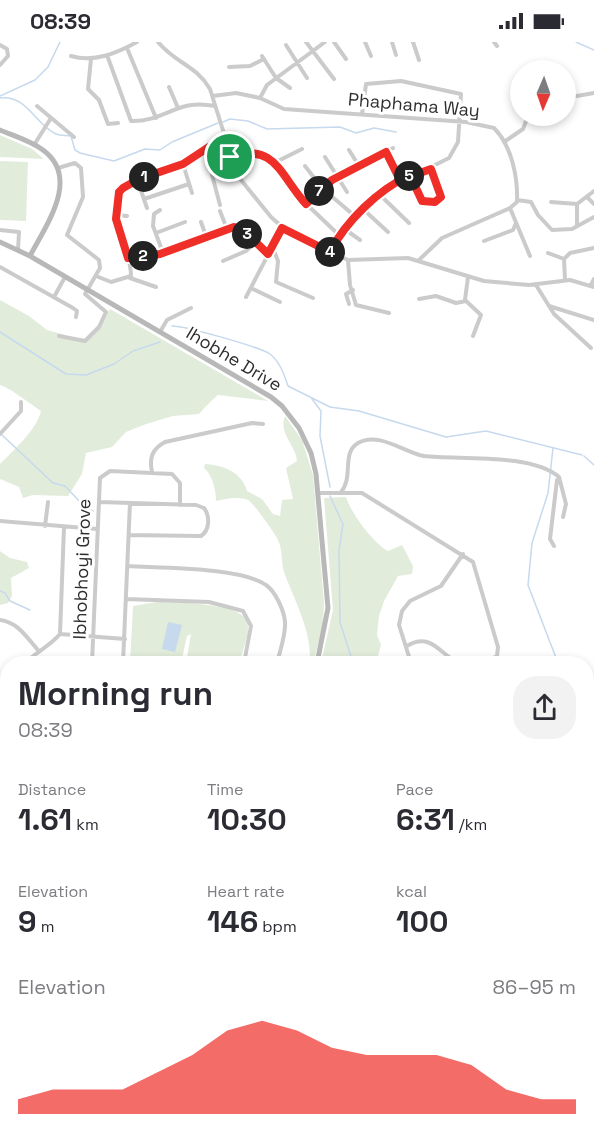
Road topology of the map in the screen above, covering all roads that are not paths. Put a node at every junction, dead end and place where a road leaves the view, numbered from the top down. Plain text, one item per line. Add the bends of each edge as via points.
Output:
1 (136, 42) edge
2 (158, 42) edge
3 (306, 42) edge
4 (325, 42) edge
5 (334, 42) edge
6 (364, 42) edge
7 (392, 42) edge
8 (413, 42) edge
9 (0, 45) edge
10 (286, 45) dead end
11 (127, 48) junction
12 (313, 51) junction
13 (107, 55) junction
14 (396, 55) dead end
15 (71, 56) dead end
16 (371, 56) dead end
17 (91, 59) junction
18 (346, 59) dead end
19 (419, 60) dead end
20 (296, 63) junction
21 (0, 65) edge
22 (230, 67) dead end
23 (276, 78) junction
24 (307, 78) dead end
25 (334, 79) dead end
26 (169, 87) dead end
27 (290, 88) dead end
28 (594, 93) edge
29 (213, 96) junction
30 (577, 96) dead end
31 (260, 98) junction
32 (37, 106) dead end
33 (215, 106) junction
34 (178, 108) junction
35 (362, 114) junction
36 (51, 117) junction
37 (156, 117) junction
38 (457, 122) junction
39 (118, 123) dead end
40 (524, 126) edge
41 (0, 130) edge
42 (74, 137) dead end
43 (224, 137) junction
44 (504, 142) junction
45 (34, 145) junction
46 (393, 148) dead end
47 (302, 149) dead end
48 (350, 150) dead end
49 (386, 152) junction
50 (230, 157) junction
51 (325, 157) dead end
52 (183, 164) junction
53 (274, 164) junction
54 (305, 166) dead end
55 (359, 166) junction
56 (58, 168) junction
57 (431, 169) junction
58 (237, 175) junction
59 (410, 175) junction
60 (337, 178) junction
61 (137, 179) junction
62 (400, 180) junction
63 (189, 184) junction
64 (322, 188) junction
65 (594, 191) edge
66 (347, 192) dead end
67 (192, 194) dead end
68 (379, 194) junction
69 (587, 197) junction
70 (144, 199) junction
71 (517, 200) junction
72 (551, 202) dead end
73 (306, 204) junction
74 (576, 204) junction
75 (594, 204) edge
76 (220, 205) dead end
77 (147, 208) dead end
78 (510, 208) junction
79 (160, 210) dead end
80 (364, 210) junction
81 (220, 211) dead end
82 (117, 215) junction
83 (127, 216) dead end
84 (594, 217) edge
85 (357, 218) junction
86 (185, 222) dead end
87 (201, 222) dead end
88 (516, 222) junction
89 (409, 223) dead end
90 (577, 226) junction
91 (282, 228) junction
92 (227, 229) junction
93 (0, 230) edge
94 (346, 230) junction
95 (388, 232) dead end
96 (156, 233) junction
97 (340, 236) junction
98 (206, 237) junction
99 (360, 240) dead end
100 (483, 241) dead end
101 (0, 242) edge
102 (256, 242) junction
103 (273, 247) junction
104 (594, 248) edge
105 (18, 250) junction
106 (330, 252) junction
107 (163, 253) junction
108 (548, 253) dead end
109 (268, 254) junction
110 (30, 256) junction
111 (530, 256) dead end
112 (128, 258) junction
113 (564, 259) junction
114 (348, 260) junction
115 (419, 260) junction
116 (223, 261) dead end
117 (0, 267) edge
118 (96, 276) junction
119 (65, 277) junction
120 (129, 278) junction
121 (468, 278) junction
122 (594, 279) edge
123 (565, 280) junction
124 (536, 285) junction
125 (593, 286) edge
126 (156, 287) dead end
127 (251, 288) junction
128 (85, 289) junction
129 (353, 290) junction
130 (54, 297) junction
131 (246, 297) dead end
132 (313, 298) dead end
133 (419, 299) dead end
134 (466, 301) junction
135 (280, 302) dead end
136 (349, 304) dead end
137 (548, 306) junction
138 (191, 308) dead end
139 (390, 313) dead end
140 (76, 317) dead end
141 (594, 320) edge
142 (160, 332) junction
143 (59, 336) dead end
144 (473, 336) dead end
145 (591, 348) dead end
146 (21, 402) dead end
147 (263, 424) dead end
148 (0, 434) edge
149 (152, 472) junction
150 (558, 476) junction
151 (340, 492) junction
152 (319, 493) junction
153 (48, 502) dead end
154 (99, 502) junction
155 (130, 503) junction
156 (180, 505) junction
157 (563, 517) dead end
158 (0, 521) edge
159 (45, 526) junction
160 (64, 527) junction
161 (97, 529) junction
162 (129, 535) junction
163 (554, 546) dead end
164 (463, 554) junction
165 (128, 566) junction
166 (126, 599) junction
167 (0, 620) edge
168 (60, 634) junction
169 (93, 636) junction
170 (124, 639) junction
171 (407, 646) junction
172 (38, 650) junction
173 (32, 656) edge
174 (92, 656) edge
175 (123, 656) edge
176 (245, 656) edge
177 (278, 656) edge
178 (318, 656) edge
179 (409, 656) edge
180 (448, 656) edge
181 (496, 656) edge
182 (594, 901) edge
183 (594, 918) edge

1 - 11 street
2 - 29 street via 200,73
3 - 12 street
4 - 12 street
5 - 18 street
6 - 16 street
7 - 14 street
8 - 19 street
9 - 21 street via 7,49 8,56
10 - 20 street
11 - 13 street
11 - 37 street
12 - 20 street
12 - 25 street
13 - 17 street
13 - 37 street via 131,121
15 - 17 street
17 - 39 street via 88,89 99,100 108,124
20 - 23 street
20 - 24 street
22 - 23 street via 250,66 263,58
23 - 27 street
23 - 31 street
26 - 34 street
28 - 30 street
29 - 31 street, Phaphama Way via 230,92
29 - 33 street
31 - 35 street, Phaphama Way via 284,109
32 - 36 street
33 - 34 street via 189,104
33 - 43 street
34 - 37 street
35 - 38 street, Phaphama Way
35 - 38 street via 366,84 402,81 461,94
36 - 42 street
36 - 45 street
38 - 44 street, Phaphama Way via 489,125
38 - 57 street via 454,152
40 - 44 street
41 - 45 street
43 - 50 street
43 - 52 street
44 - 71 street via 513,165
45 - 56 street via 49,155
46 - 49 street
47 - 53 street
48 - 55 street
49 - 55 street
49 - 62 street
50 - 53 street via 255,152 264,154
50 - 58 street
51 - 60 street
52 - 61 street
52 - 63 street
53 - 73 street
54 - 64 street
55 - 60 street
56 - 110 street via 59,199
56 - 118 street via 75,163 81,168 83,197 67,235 99,260
57 - 59 street
57 - 59 street via 441,194 438,201 422,201
58 - 76 street via 221,171 212,175
58 - 91 street
59 - 62 street
60 - 64 street
60 - 66 street
61 - 70 street
61 - 82 street via 119,192
62 - 68 street
63 - 67 street
63 - 70 street
64 - 73 street
64 - 85 street
65 - 69 street
68 - 80 street
68 - 89 street
69 - 74 street
69 - 75 street
70 - 77 street
71 - 78 street
71 - 90 street via 531,202 552,230
72 - 74 street
73 - 97 street
74 - 90 street
78 - 88 street
78 - 115 street via 442,238
79 - 96 street via 153,218
80 - 85 street
80 - 95 street
81 - 92 street
82 - 83 street
82 - 112 street
84 - 90 street
85 - 94 street
86 - 96 street
87 - 98 street
88 - 100 street via 513,230
88 - 111 street
91 - 103 street
91 - 106 street
92 - 98 street
92 - 102 street via 240,228
93 - 105 street via 19,232
94 - 97 street
94 - 99 street
96 - 107 street
97 - 106 street
98 - 107 street
101 - 105 street, Ihobhe Drive
102 - 109 street
102 - 116 street
103 - 109 street
103 - 132 street via 278,261 276,282
104 - 113 street via 570,253
105 - 110 street, Ihobhe Drive
106 - 114 street
107 - 112 street
108 - 113 street
109 - 127 street
110 - 119 street, Ihobhe Drive
112 - 120 street
113 - 123 street
114 - 115 street
114 - 129 street
115 - 121 street
117 - 130 street
118 - 120 street via 111,282
118 - 128 street
119 - 128 street, Ihobhe Drive
119 - 130 street
120 - 126 street
121 - 124 street
121 - 134 street
122 - 125 street
123 - 124 street
123 - 125 street
124 - 137 street
127 - 131 street
127 - 135 street
128 - 142 street, Ihobhe Drive
128 - 143 street via 86,296 104,308 105,318 86,341
129 - 136 street via 346,294
129 - 139 street via 358,306
130 - 140 street via 74,308
133 - 134 street via 436,296 456,303
134 - 144 street via 480,314
137 - 141 street
137 - 145 street
138 - 142 street via 166,320
142 - 152 street, Ihobhe Drive via 282,406 311,453
146 - 148 street via 21,411
147 - 149 street via 165,442 153,451
149 - 154 street, Ibhobhoyi Grove via 106,472 99,479
149 - 156 street, Ibhobhoyi Grove via 172,474 178,479
150 - 151 street via 507,460 426,456 370,440 351,450 348,481
150 - 157 street via 566,504
150 - 163 street via 550,538
151 - 152 street
151 - 164 street via 362,493
152 - 178 street, Ihobhe Drive via 328,608
153 - 159 street
154 - 155 street
154 - 161 street, Ibhobhoyi Grove
155 - 156 street
155 - 162 street
156 - 162 street via 204,508 207,527 201,536
158 - 159 street
159 - 160 street
160 - 161 street
160 - 168 street
161 - 169 street, Ibhobhoyi Grove
162 - 165 street
164 - 171 street via 441,586 406,606 399,625
164 - 181 street via 477,570 498,647
165 - 166 street
165 - 177 street via 214,570 266,585 285,621
166 - 170 street
166 - 176 street via 201,602 243,611 251,626
167 - 172 street via 22,631
168 - 169 street
168 - 172 street via 49,646
169 - 170 street
169 - 174 street, Ibhobhoyi Grove
170 - 175 street
171 - 179 street
171 - 180 street via 428,641
172 - 173 street
182 - 183 street

